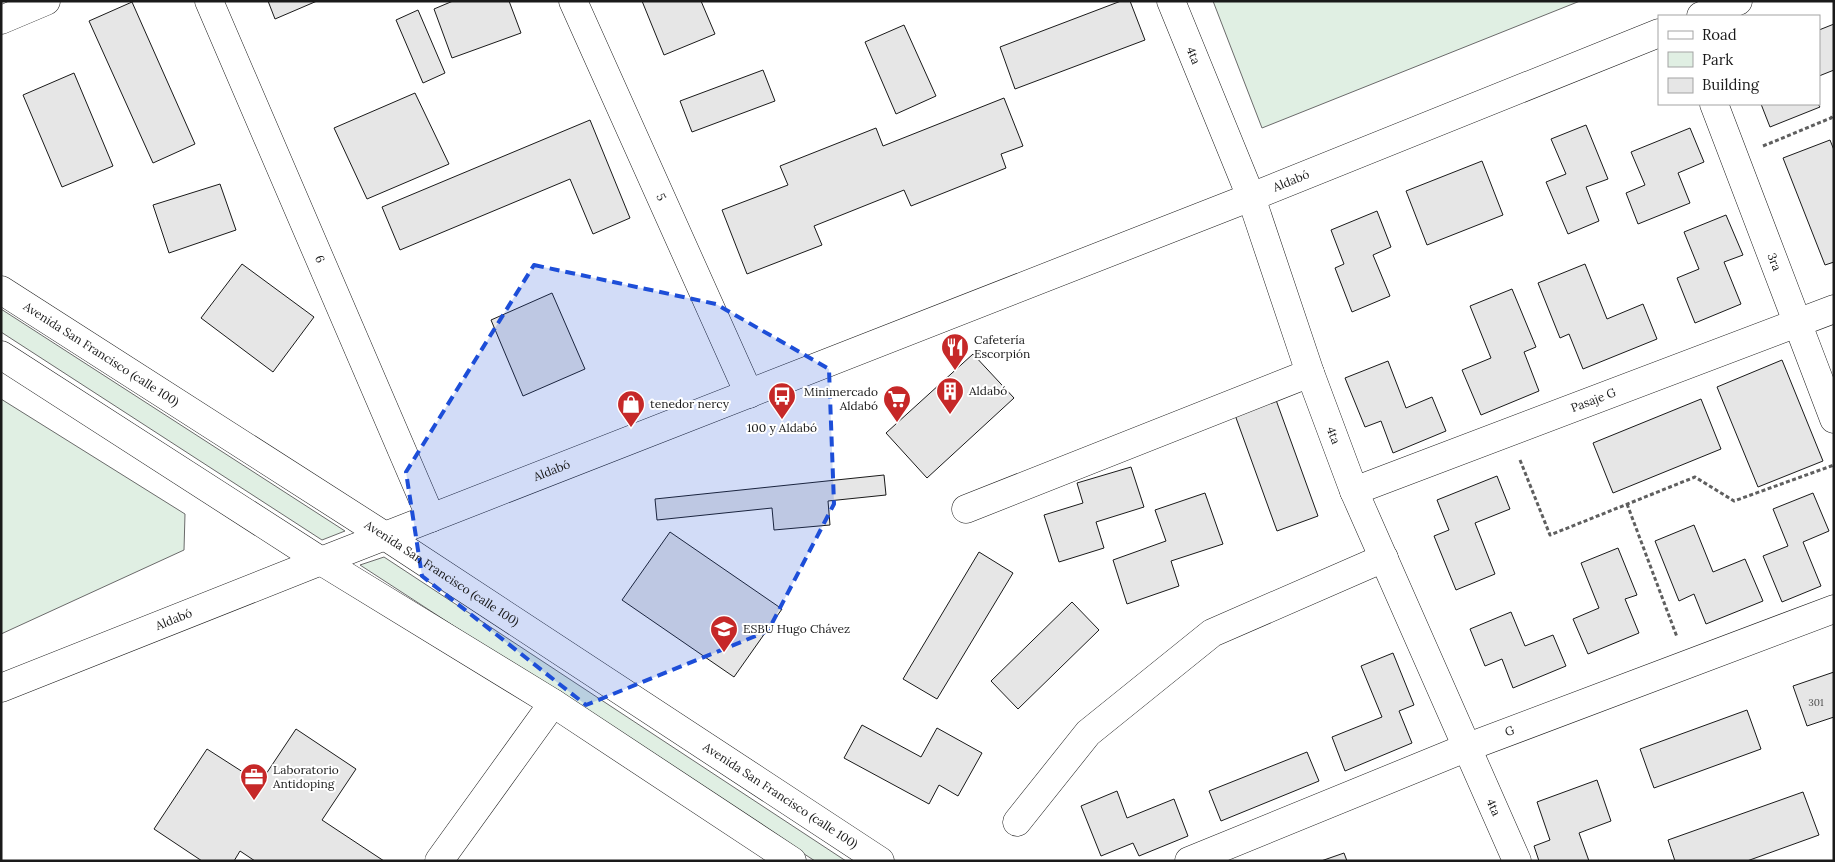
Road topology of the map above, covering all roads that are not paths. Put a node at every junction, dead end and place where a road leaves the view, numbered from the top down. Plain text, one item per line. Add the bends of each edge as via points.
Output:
1 (46, 1) edge
2 (209, 1) edge
3 (572, 1) edge
4 (1171, 1) edge
5 (1735, 2) edge
6 (1703, 15) edge
7 (1, 20) edge
8 (1658, 33) edge
9 (1714, 105) edge
10 (1251, 197) junction
11 (1, 290) edge
12 (1834, 309) edge
13 (1798, 322) junction
14 (1, 355) edge
15 (1310, 373) junction
16 (749, 394) junction
17 (1834, 419) edge
18 (1354, 491) junction
19 (966, 509) dead end
20 (431, 518) junction
21 (385, 536) junction
22 (1384, 558) junction
23 (321, 561) junction
24 (1834, 608) edge
25 (1, 688) edge
26 (553, 703) junction
27 (1468, 747) junction
28 (1017, 822) dead end
29 (440, 861) edge
30 (792, 861) edge
31 (880, 861) edge
32 (1189, 861) edge
33 (1517, 861) edge

1 - 7 main road
2 - 20 main road, 6
3 - 16 main road, 5
4 - 10 main road, 4ta
5 - 6 main road
8 - 10 main road, Aldabó
9 - 13 main road, 3ra
10 - 15 main road, 4ta
10 - 16 main road, Aldabó
11 - 21 main road, Avenida San Francisco (calle 100)
12 - 13 main road, Pasaje G
13 - 17 main road, 3ra
13 - 18 main road, Pasaje G
14 - 23 main road
15 - 18 main road, 4ta
15 - 19 main road
16 - 20 main road, Aldabó
18 - 22 main road, 4ta
20 - 21 main road, Aldabó
21 - 23 main road, Aldabó
21 - 31 main road, Avenida San Francisco (calle 100)
22 - 27 main road, 4ta
22 - 28 main road via 1212,633 1088,733
23 - 25 main road, Aldabó
23 - 26 main road
24 - 27 main road, G
26 - 29 main road
26 - 30 main road
27 - 32 main road, G
27 - 33 main road, 4ta

